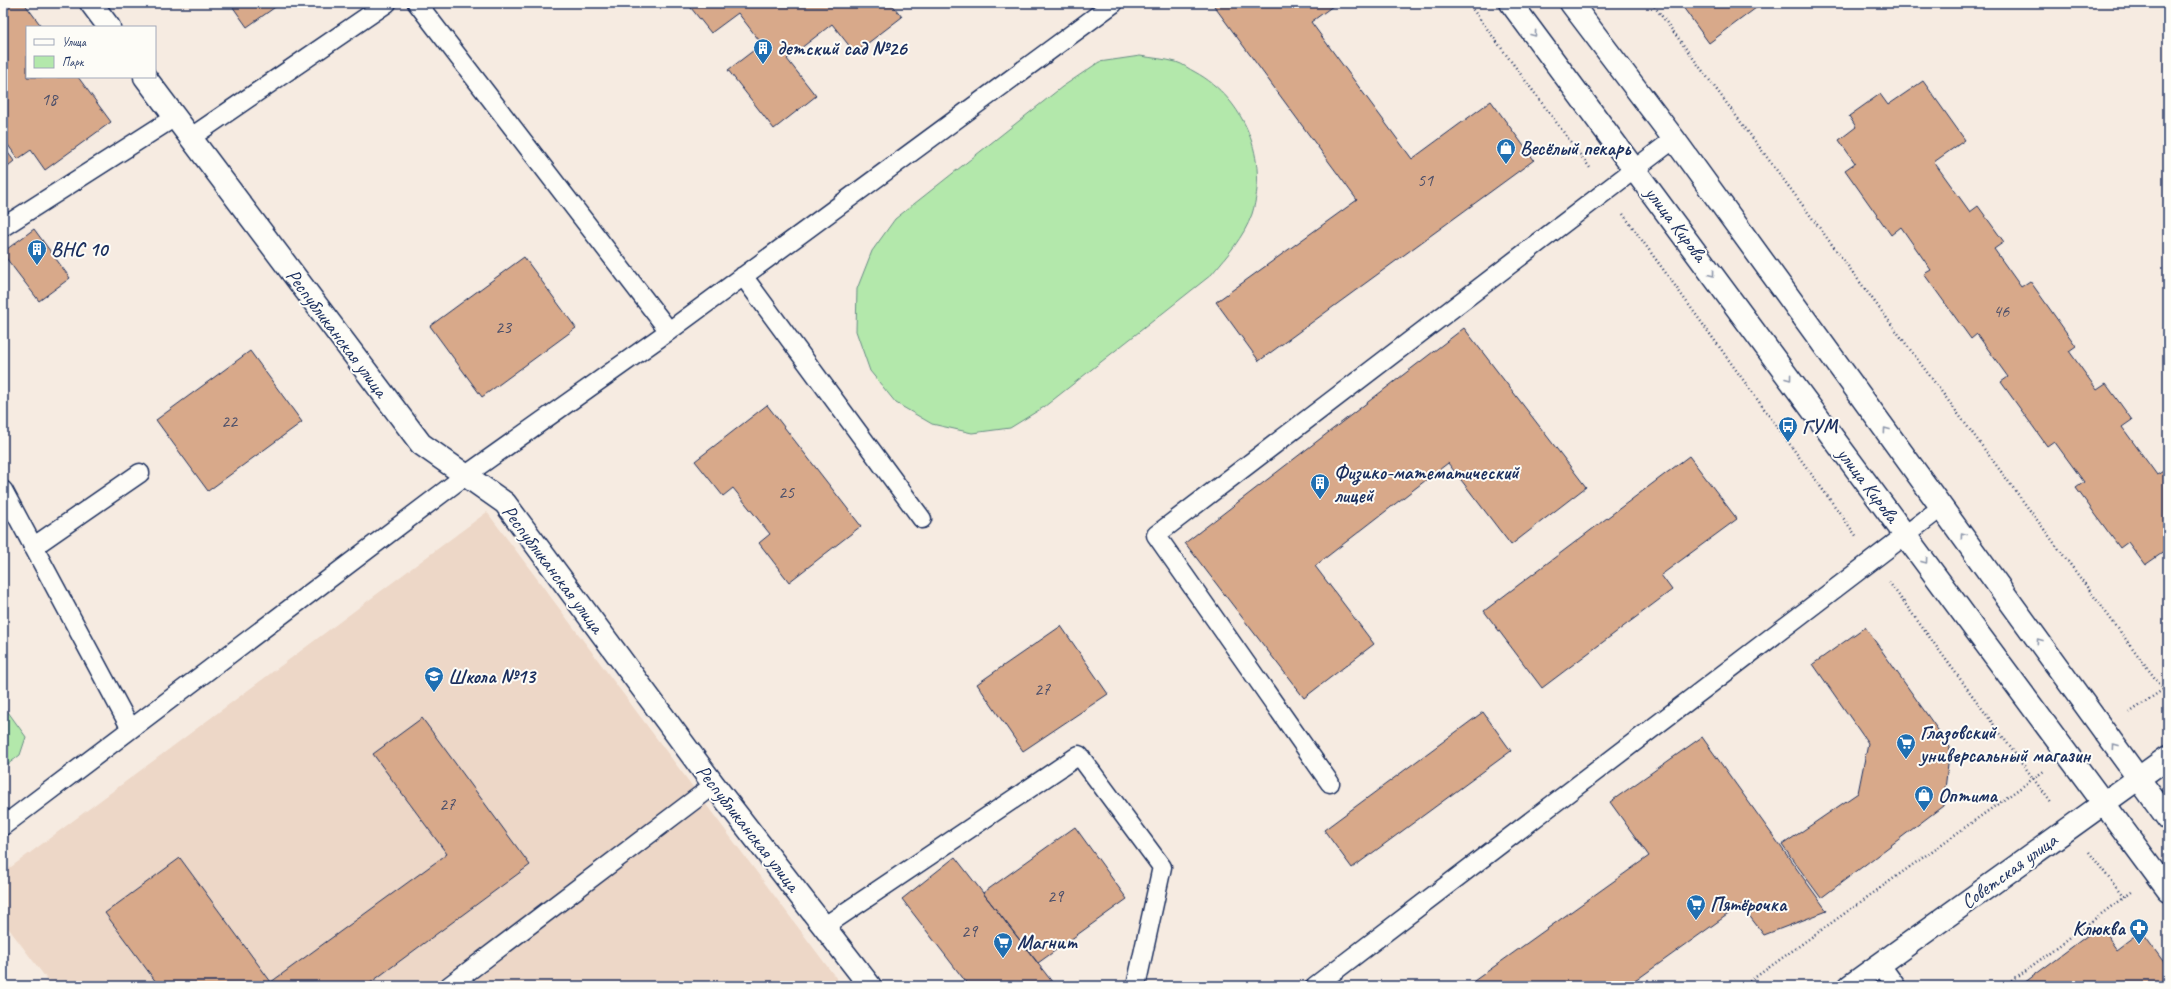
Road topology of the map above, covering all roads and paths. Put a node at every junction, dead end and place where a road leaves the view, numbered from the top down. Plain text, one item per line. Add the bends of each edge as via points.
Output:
1 (91, 3) edge
2 (387, 3) edge
3 (417, 3) edge
4 (1114, 3) edge
5 (1468, 3) edge
6 (1511, 3) edge
7 (1571, 3) edge
8 (1652, 3) edge
9 (108, 26) edge
10 (147, 78) edge
11 (175, 117) junction
12 (190, 138) junction
13 (1674, 139) junction
14 (1635, 169) junction
15 (1606, 190) junction
16 (3, 227) edge
17 (743, 276) junction
18 (669, 331) junction
19 (140, 473) dead end
20 (466, 475) junction
21 (3, 490) edge
22 (1942, 507) junction
23 (922, 519) dead end
24 (1906, 535) junction
25 (34, 547) junction
26 (1873, 560) junction
27 (2168, 686) edge
28 (2163, 689) junction
29 (131, 729) junction
30 (2104, 731) junction
31 (2068, 754) junction
32 (2168, 757) edge
33 (2138, 778) junction
34 (2033, 779) junction
35 (1330, 783) dead end
36 (714, 785) junction
37 (2103, 802) junction
38 (2168, 819) edge
39 (3, 826) edge
40 (2135, 889) dead end
41 (2168, 890) edge
42 (825, 926) junction
43 (1880, 964) junction
44 (449, 986) edge
45 (870, 986) edge
46 (1136, 986) edge
47 (1315, 986) edge
48 (1743, 986) edge
49 (1850, 986) edge
50 (1896, 986) edge
51 (2005, 986) edge

1 - 9 main road
2 - 12 lane
3 - 18 lane
4 - 17 lane
5 - 15 path
6 -> 14 main road, улица Кирова
7 - 13 main road
8 - 28 path
10 - 11 main road, Республиканская улица
11 - 12 main road, Республиканская улица
11 - 16 lane
12 - 20 main road, Республиканская улица via 421,444
13 - 14 lane
22 -> 13 main road
14 - 15 lane
14 -> 24 main road, улица Кирова
15 - 26 path
15 - 35 lane via 1156,535
17 - 18 lane
17 - 23 lane
18 - 20 lane
19 - 25 lane
20 - 29 lane
20 - 36 main road, Республиканская улица via 505,503
21 - 25 lane
22 - 24 lane
30 -> 22 main road
24 - 26 lane
24 -> 31 main road, улица Кирова
25 - 29 lane
26 - 34 path
26 - 47 lane
27 - 28 path
28 - 30 path
29 - 39 lane
33 -> 30 main road
31 - 34 path
31 - 37 main road, улица Кирова
32 - 33 main road, Советская улица
33 - 37 main road, Советская улица
33 - 38 main road
34 - 48 path
36 - 42 main road, Республиканская улица
36 - 44 lane
37 - 41 main road, улица Кирова
37 - 43 main road, Советская улица
40 - 51 path
42 - 45 main road, Республиканская улица
42 - 46 lane via 1079,755 1162,868
43 - 49 main road, Советская улица
43 - 50 lane

